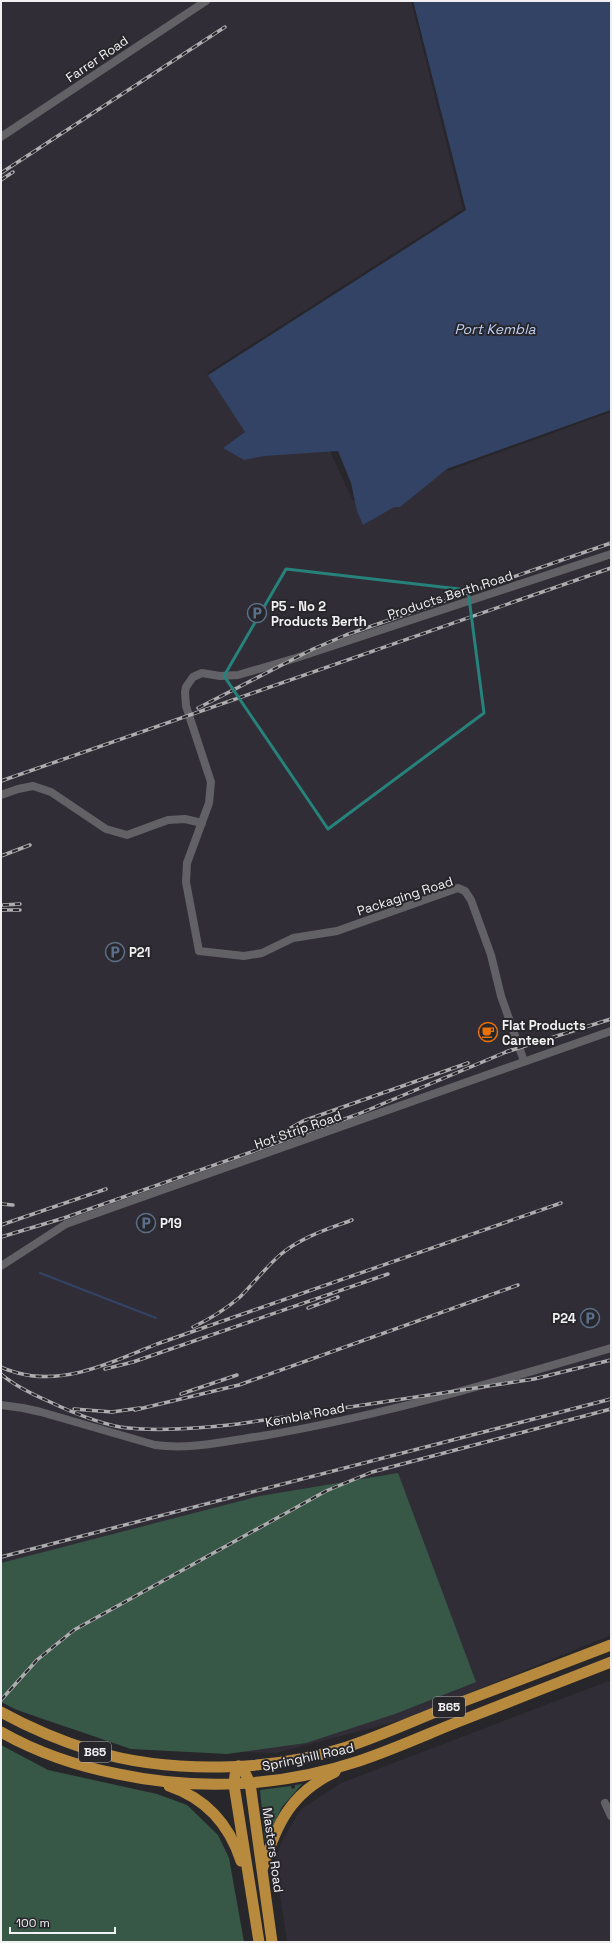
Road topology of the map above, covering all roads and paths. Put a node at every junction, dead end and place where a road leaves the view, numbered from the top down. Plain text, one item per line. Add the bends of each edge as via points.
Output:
1 (206, 1) edge
2 (1, 137) edge
3 (611, 554) edge
4 (1, 795) edge
5 (202, 823) junction
6 (611, 1031) edge
7 (524, 1061) junction
8 (1, 1266) edge
9 (611, 1348) edge
10 (1, 1406) edge
11 (611, 1645) edge
12 (611, 1662) edge
13 (1, 1712) edge
14 (4, 1734) edge
15 (359, 1761) junction
16 (238, 1766) junction
17 (146, 1780) junction
18 (250, 1783) junction
19 (234, 1785) junction
20 (605, 1803) dead end
21 (611, 1816) edge
22 (262, 1870) junction
23 (251, 1890) junction
24 (259, 1942) edge
25 (272, 1942) edge

1 - 2 street, Farrer Road
3 - 5 street, Products Berth Road via 296,658 238,675 202,673 193,677 184,698 211,782 211,793
4 - 5 street via 33,786 51,792 106,830 127,835 168,820 186,819
5 - 7 street, Packaging Road via 187,863 186,882 199,951 253,956 293,938 338,931 458,888 465,891 471,900
6 - 7 street, Hot Strip Road
7 - 8 street, Hot Strip Road via 332,1132 66,1224
9 - 10 street, Kembla Road via 447,1394 321,1425 195,1446 154,1445 41,1412
11 - 16 main road, Springhill Road / B65 via 347,1747 291,1760
12 - 15 main road, Springhill Road / B65
13 - 16 main road, Springhill Road / B65 via 70,1743 127,1759 174,1765
14 - 17 main road, Springhill Road / B65 via 49,1756 85,1767
15 - 18 main road, Springhill Road / B65 via 294,1777
15 - 22 main road via 318,1781 294,1802 277,1828
16 - 18 main road, Masters Road
16 - 19 main road
17 - 19 main road, Springhill Road / B65
17 - 23 main road via 181,1791 205,1805 218,1817 233,1839
18 - 19 main road, Springhill Road / B65
18 - 22 main road, Masters Road
19 - 23 main road
20 - 21 street
22 - 25 main road, Masters Road
23 - 24 main road

